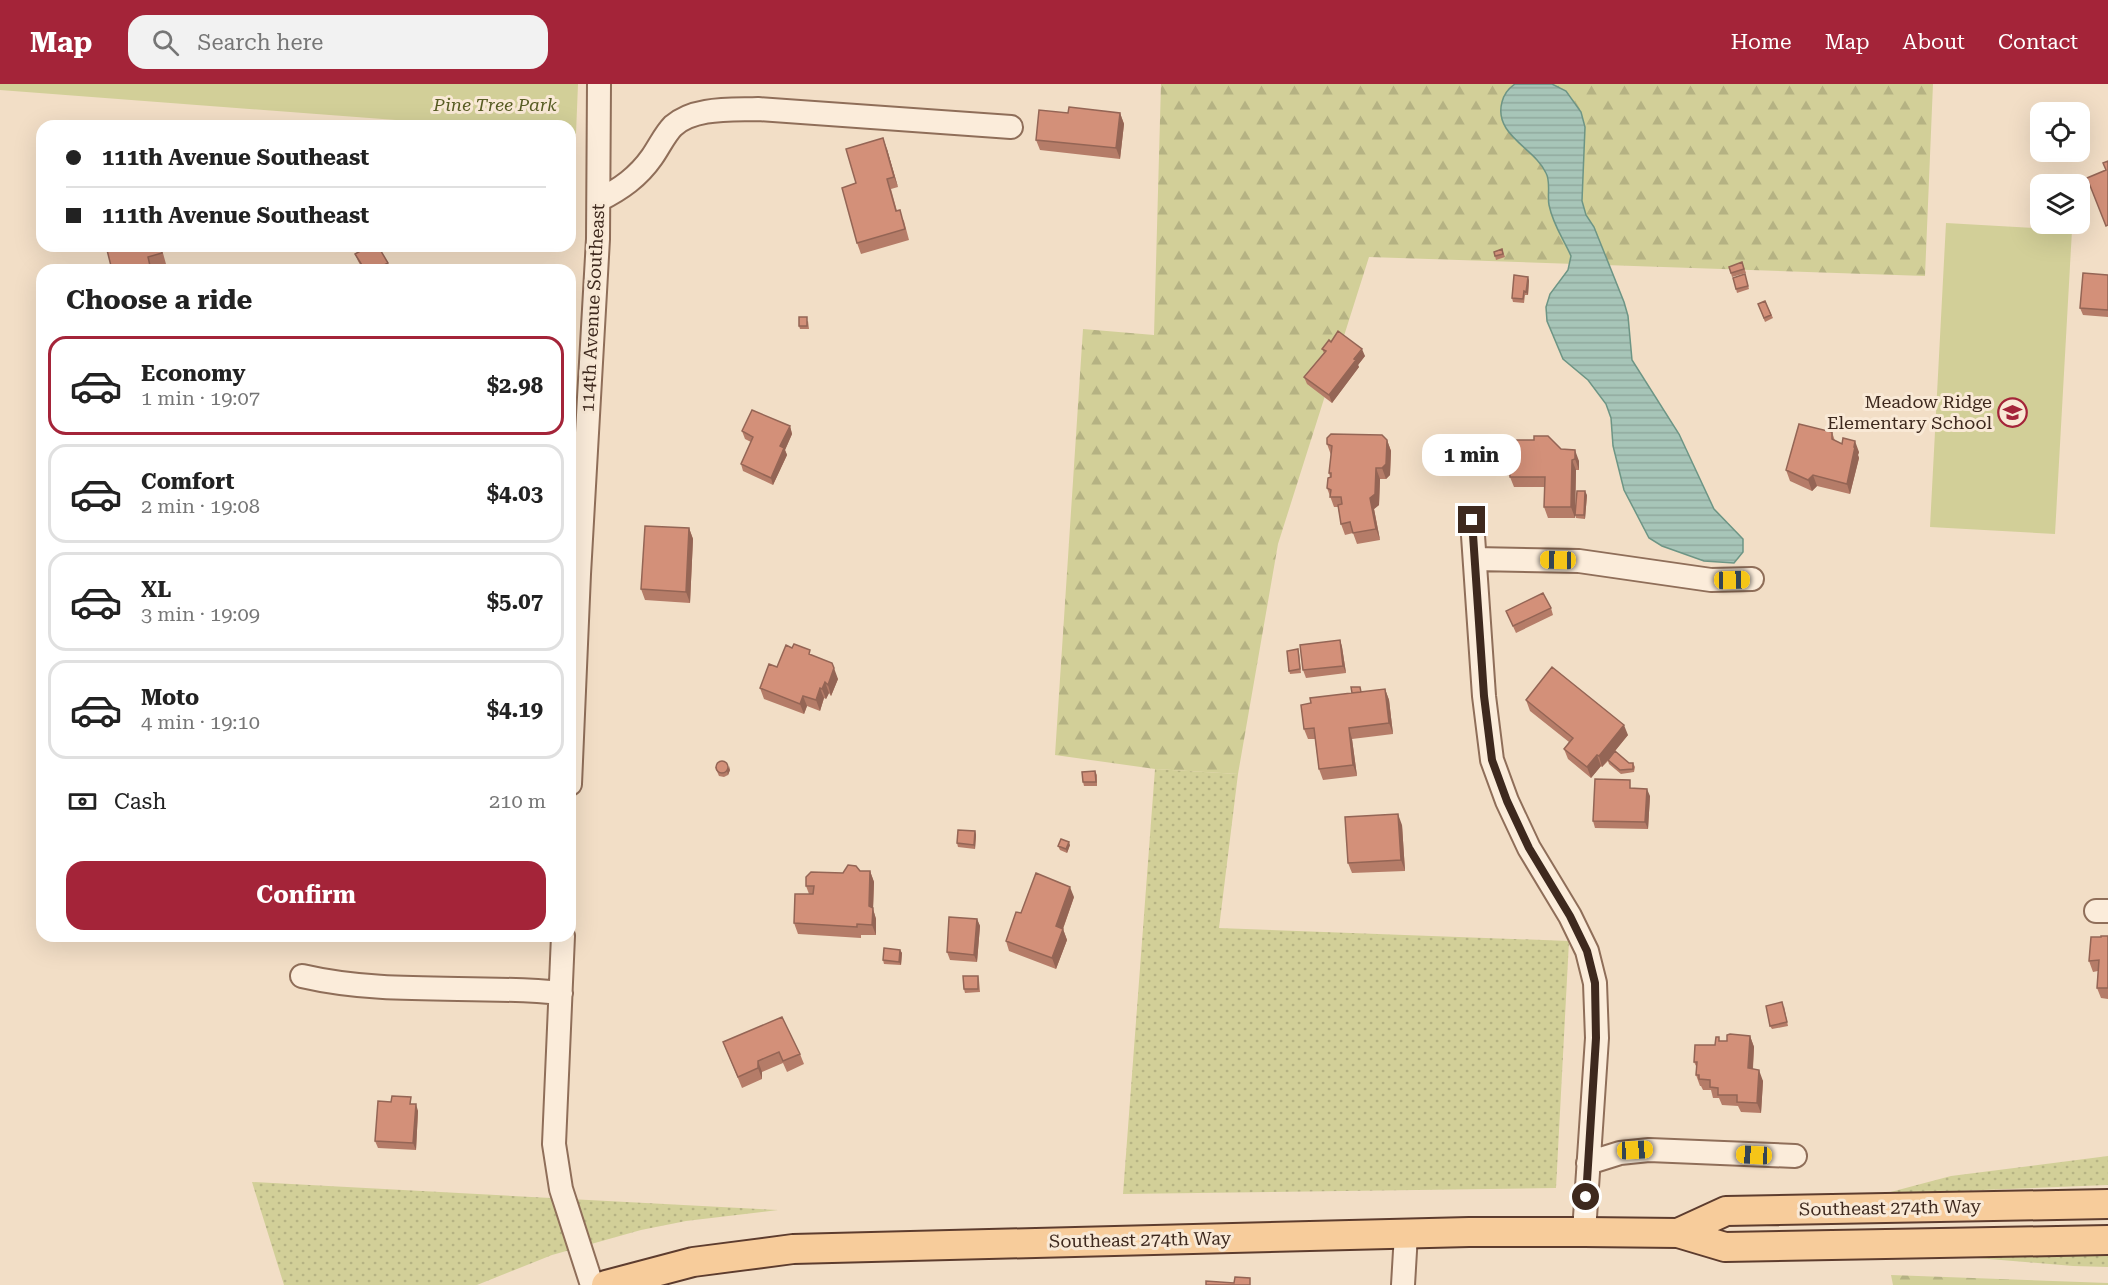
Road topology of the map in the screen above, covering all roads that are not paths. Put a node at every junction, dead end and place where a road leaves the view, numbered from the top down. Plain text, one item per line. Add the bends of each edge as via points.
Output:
1 (599, 84) edge
2 (1011, 127) dead end
3 (599, 200) junction
4 (1472, 520) dead end
5 (1475, 559) junction
6 (1752, 579) dead end
7 (576, 600) edge
8 (563, 942) edge
9 (302, 976) dead end
10 (561, 993) junction
11 (1795, 1156) dead end
12 (1588, 1163) junction
13 (2108, 1204) edge
14 (1584, 1232) junction
15 (1678, 1233) junction
16 (1406, 1234) junction
17 (2108, 1240) edge
18 (592, 1285) edge
19 (606, 1285) edge
20 (1403, 1285) edge

1 - 3 street, 114th Avenue Southeast
2 - 3 street via 758,109 718,110 673,127 634,179
3 - 7 street, 114th Avenue Southeast
4 - 5 street
5 - 6 street via 1580,561 1711,580
5 - 12 street via 1492,760 1529,848 1587,951 1595,983 1596,1038
8 - 10 street
9 - 10 street via 406,989 527,989
10 - 18 street via 554,1144 561,1189
11 - 12 street via 1649,1150 1620,1153
12 - 14 street
13 - 15 main road, Southeast 274th Way via 1726,1211
14 - 15 main road, Southeast 274th Way
14 - 16 main road, Southeast 274th Way
15 - 17 main road, Southeast 274th Way via 1725,1247
16 - 19 main road, Southeast 274th Way via 793,1249 693,1262
16 - 20 street

